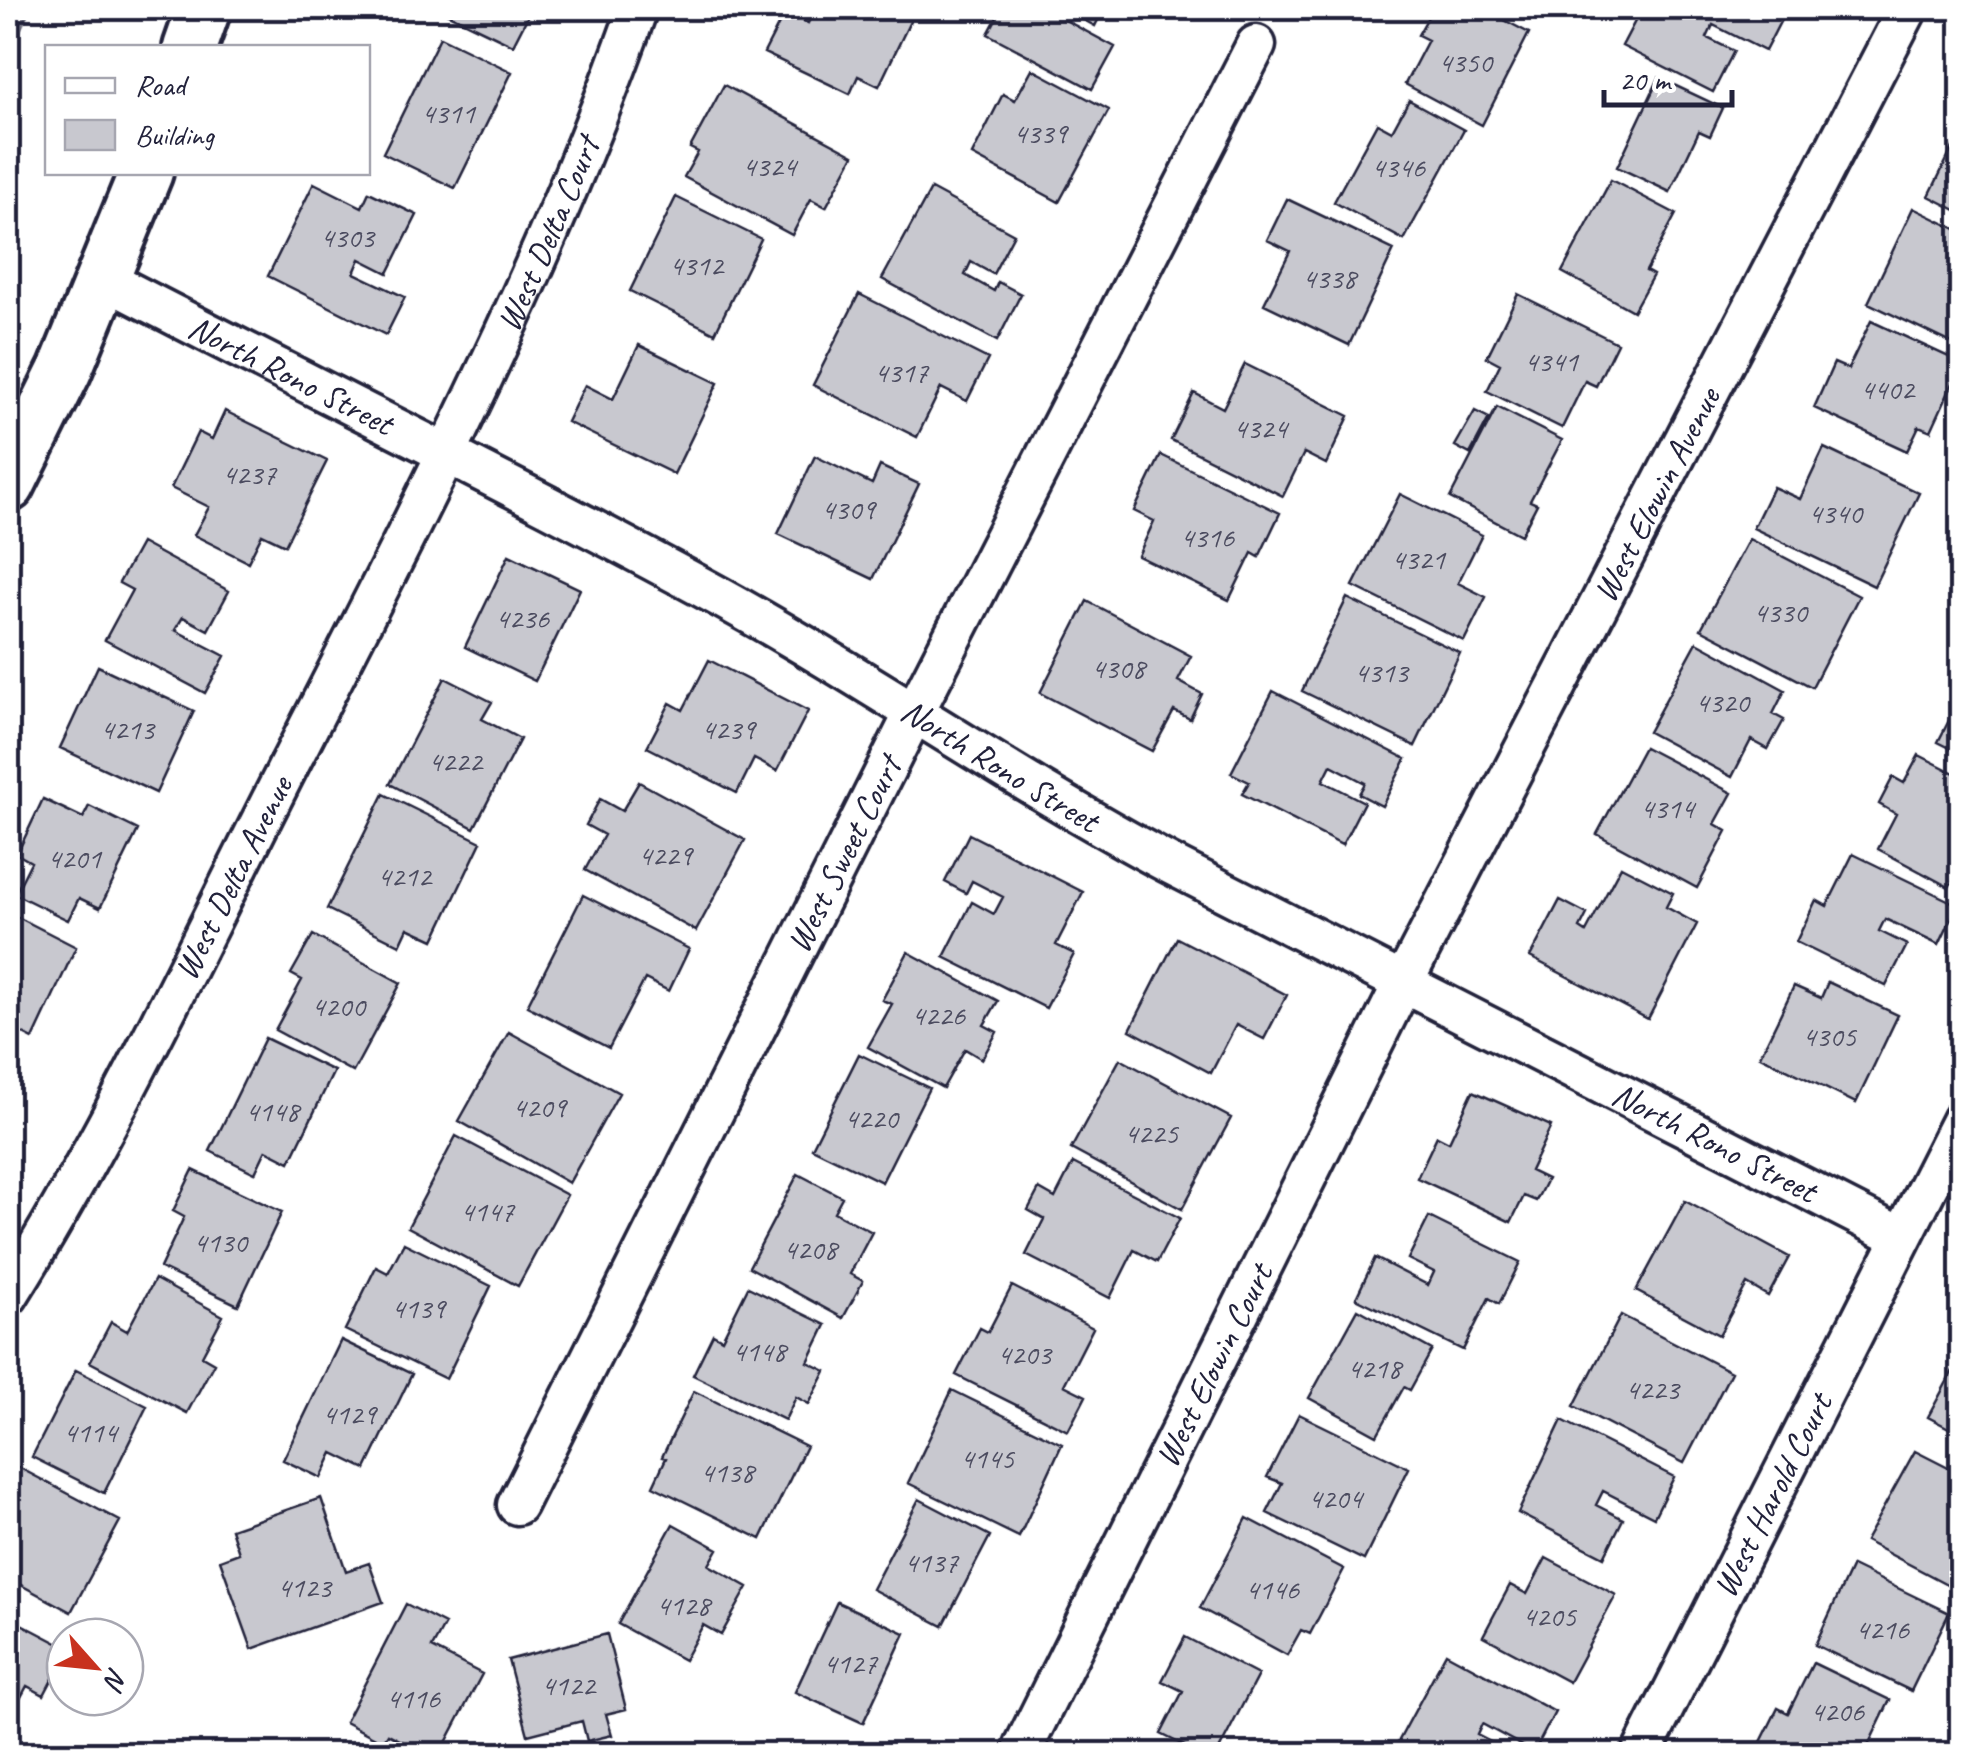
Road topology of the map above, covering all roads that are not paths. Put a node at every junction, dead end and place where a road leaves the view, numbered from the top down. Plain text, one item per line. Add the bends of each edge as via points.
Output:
1 (204, 8) edge
2 (638, 8) edge
3 (1908, 8) edge
4 (191, 45) edge
5 (1256, 45) dead end
6 (145, 175) edge
7 (104, 279) junction
8 (447, 456) junction
9 (8, 485) edge
10 (915, 711) junction
11 (1404, 983) junction
12 (1962, 1119) edge
13 (1901, 1237) junction
14 (8, 1296) edge
15 (517, 1506) dead end
16 (1024, 1746) dead end
17 (1640, 1754) edge

1 - 4 street
2 - 8 street, West Delta Court via 602,111
3 - 11 street, West Elowin Avenue
5 - 10 street, West Sweet Court
6 - 7 street
7 - 8 street, North Rono Street
7 - 9 street
8 - 10 street, North Rono Street via 718,596
8 - 14 street, West Delta Avenue via 89,1157
10 - 11 street, North Rono Street via 1070,811
10 - 15 street, West Sweet Court
11 - 13 street, North Rono Street
11 - 16 street, West Elowin Court
12 - 13 street, West Harold Court
13 - 17 street, West Harold Court

